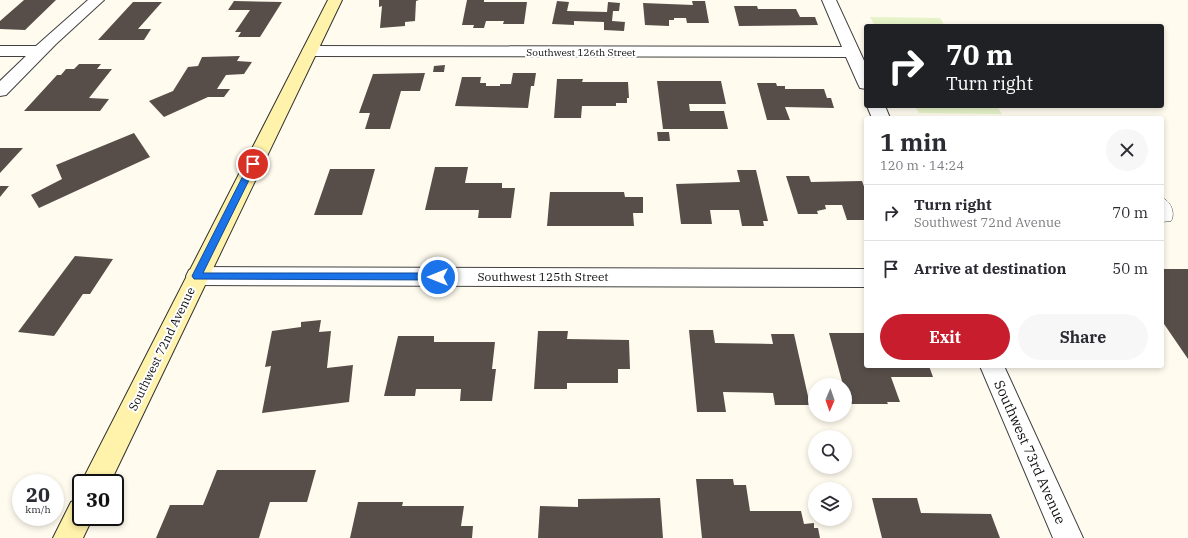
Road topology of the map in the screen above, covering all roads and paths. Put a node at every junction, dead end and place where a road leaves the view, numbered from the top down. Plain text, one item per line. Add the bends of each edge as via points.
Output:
1 (97, 0) edge
2 (335, 0) edge
3 (829, 0) edge
4 (0, 51) edge
5 (39, 51) junction
6 (310, 51) junction
7 (852, 52) junction
8 (864, 79) edge
9 (0, 91) edge
10 (1164, 205) edge
11 (1164, 218) edge
12 (197, 276) junction
13 (864, 278) edge
14 (993, 368) edge
15 (100, 474) edge
16 (74, 526) edge
17 (68, 538) edge
18 (1068, 538) edge

1 - 5 street
2 - 6 street, Southwest 72nd Avenue
3 - 7 street
4 - 5 street
5 - 9 street
6 - 7 street, Southwest 126th Street
6 - 12 street, Southwest 72nd Avenue
7 - 8 street
10 - 11 lane via 1167,218
12 - 13 street, Southwest 125th Street
12 - 15 street, Southwest 72nd Avenue
14 - 18 street, Southwest 73rd Avenue
16 - 17 street

